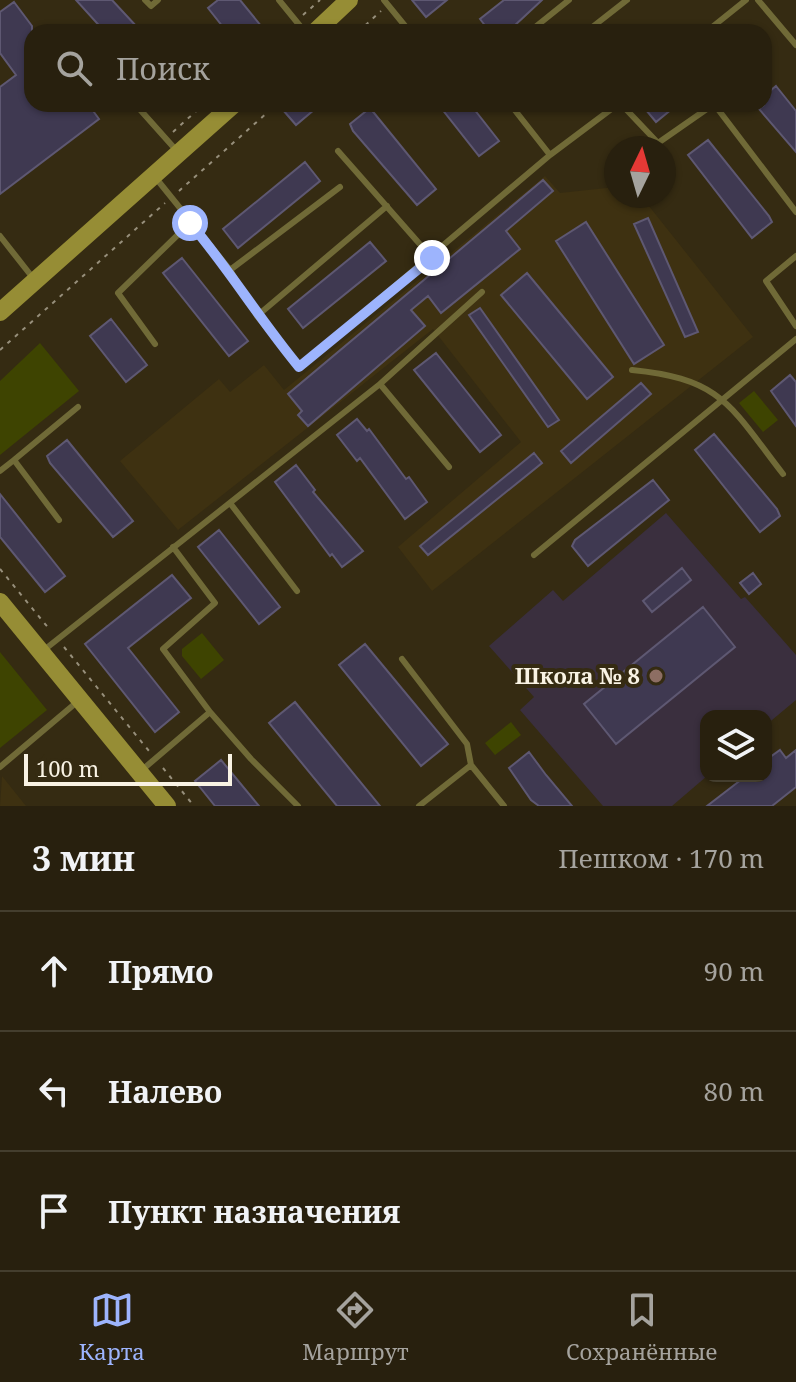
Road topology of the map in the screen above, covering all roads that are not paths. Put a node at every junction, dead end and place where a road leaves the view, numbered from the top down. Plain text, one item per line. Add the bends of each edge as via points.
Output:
1 (145, 0) edge
2 (158, 0) edge
3 (279, 0) edge
4 (349, 0) edge
5 (569, 0) edge
6 (627, 0) edge
7 (746, 0) edge
8 (758, 0) edge
9 (386, 2) edge
10 (298, 24) edge
11 (324, 24) edge
12 (404, 24) edge
13 (539, 24) edge
14 (596, 24) edge
15 (716, 24) edge
16 (796, 45) edge
17 (142, 112) edge
18 (225, 112) edge
19 (516, 112) edge
20 (609, 112) edge
21 (628, 112) edge
22 (703, 112) edge
23 (720, 112) edge
24 (338, 151) dead end
25 (179, 153) junction
26 (550, 155) junction
27 (154, 175) junction
28 (340, 187) dead end
29 (387, 206) junction
30 (796, 212) edge
31 (190, 223) junction
32 (0, 236) edge
33 (796, 256) edge
34 (432, 258) junction
35 (230, 270) junction
36 (35, 281) junction
37 (482, 292) dead end
38 (0, 312) edge
39 (257, 316) junction
40 (796, 326) edge
41 (796, 339) edge
42 (155, 344) dead end
43 (632, 370) dead end
44 (380, 384) junction
45 (723, 397) junction
46 (78, 407) dead end
47 (14, 460) junction
48 (449, 467) dead end
49 (0, 471) edge
50 (783, 474) dead end
51 (230, 503) junction
52 (59, 520) dead end
53 (173, 547) junction
54 (534, 555) dead end
55 (297, 591) dead end
56 (0, 602) edge
57 (41, 652) junction
58 (402, 659) dead end
59 (80, 700) junction
60 (210, 712) junction
61 (471, 765) junction
62 (0, 767) edge
63 (139, 772) junction
64 (167, 806) edge
65 (298, 806) edge
66 (419, 806) edge
67 (504, 806) edge

1 - 2 lane via 151,6
3 - 10 lane
4 - 11 main road
5 - 13 lane
6 - 14 lane
7 - 15 lane
8 - 16 lane
9 - 12 lane
17 - 25 lane
18 - 25 main road
19 - 26 lane
20 - 26 lane
21 - 22 lane via 658,143
23 - 30 lane
24 - 29 lane
25 - 27 main road
26 - 34 lane
27 - 31 lane
27 - 36 main road
28 - 35 lane
29 - 34 lane
29 - 39 lane
31 - 35 lane
31 - 42 lane via 118,293
32 - 36 lane
33 - 40 lane via 766,281
34 - 39 lane via 299,367
35 - 39 lane
36 - 38 main road
37 - 44 lane
41 - 45 lane
43 - 45 lane via 675,374
44 - 48 lane
44 - 51 lane
45 - 50 lane
45 - 54 lane
46 - 47 lane
47 - 49 lane
47 - 52 lane
51 - 53 lane
51 - 55 lane
53 - 57 lane
53 - 60 lane via 215,603 163,649
56 - 57 main road
57 - 59 main road
58 - 61 lane via 467,744
59 - 62 lane
59 - 63 main road
60 - 63 lane
60 - 65 lane
61 - 66 lane
61 - 67 lane
63 - 64 main road

